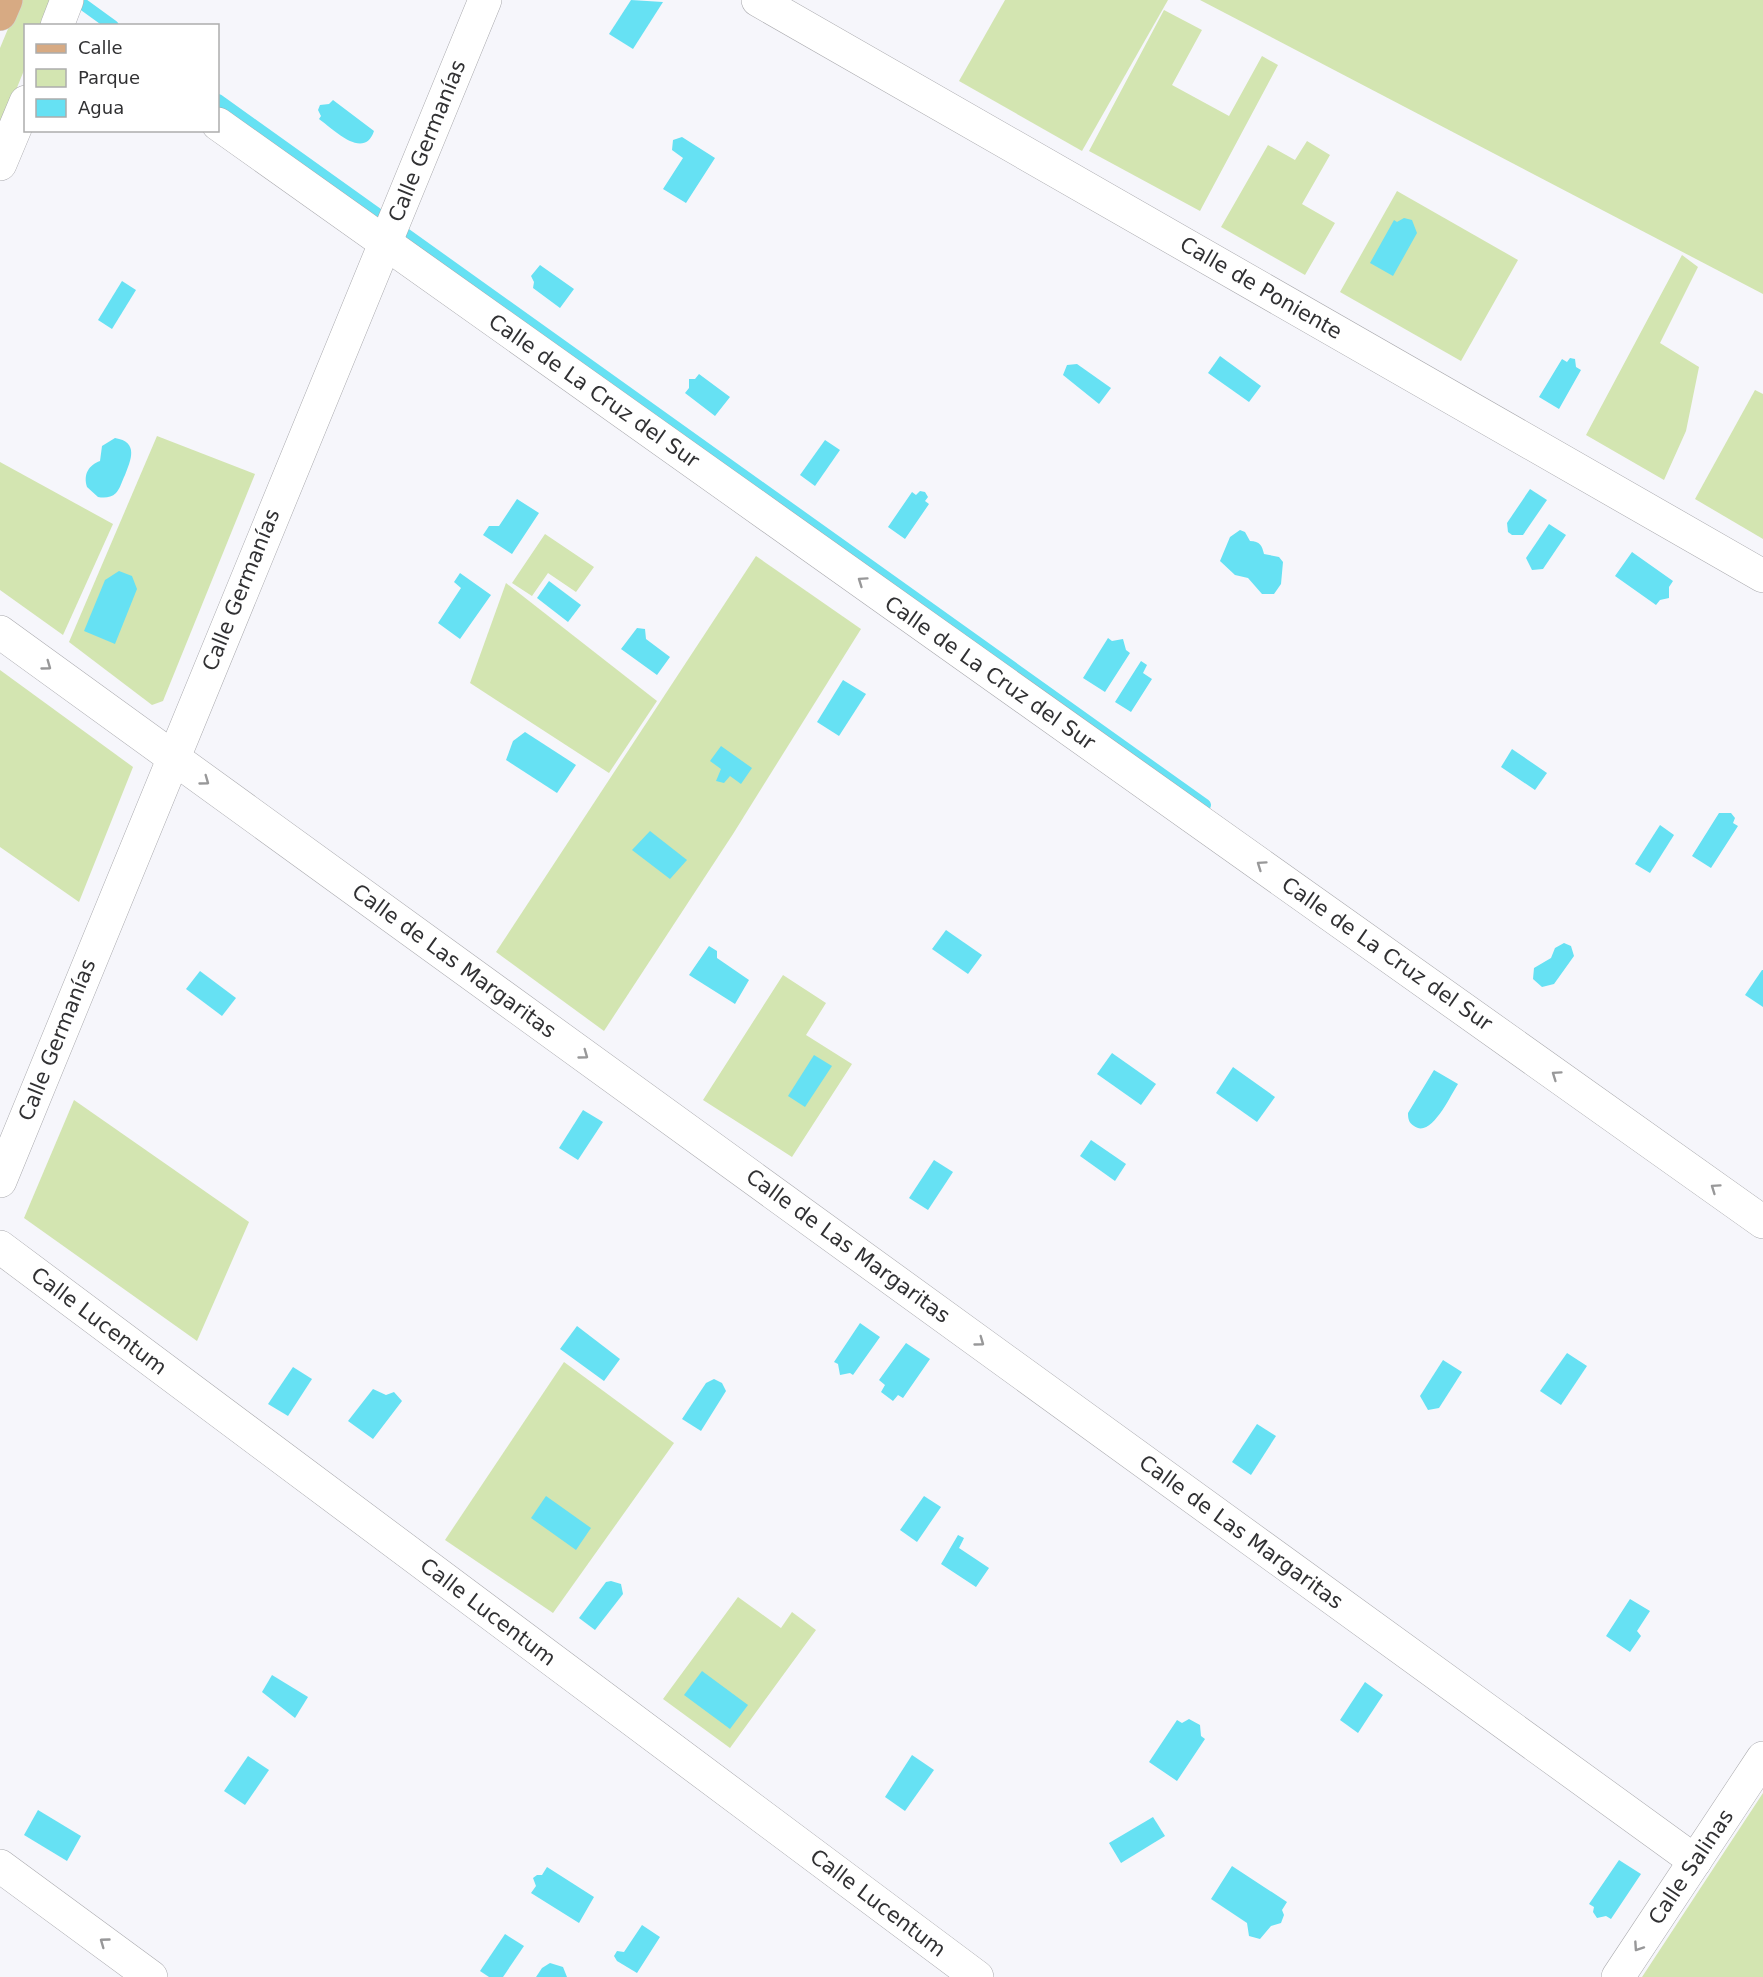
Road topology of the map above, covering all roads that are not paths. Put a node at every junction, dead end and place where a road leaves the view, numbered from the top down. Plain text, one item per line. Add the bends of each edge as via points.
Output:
1 (6, 0) edge
2 (485, 0) edge
3 (758, 0) edge
4 (0, 14) edge
5 (24, 107) edge
6 (219, 125) edge
7 (0, 164) edge
8 (385, 242) junction
9 (1763, 576) edge
10 (0, 632) edge
11 (173, 757) junction
12 (0, 1181) edge
13 (1763, 1222) edge
14 (0, 1247) edge
15 (1763, 1758) edge
16 (1695, 1861) junction
17 (0, 1866) edge
18 (151, 1977) edge
19 (976, 1977) edge
20 (1618, 1977) edge

1 - 4 main road
2 - 8 street, Calle Germanías
3 - 9 street, Calle de Poniente
5 - 7 street
6 - 8 street, Calle de La Cruz del Sur
8 - 11 street, Calle Germanías
13 -> 8 street, Calle de La Cruz del Sur
10 -> 11 street, Calle de Las Margaritas
11 - 12 street, Calle Germanías
11 -> 16 street, Calle de Las Margaritas
14 - 19 street, Calle Lucentum
15 - 16 street, Calle Salinas
16 -> 20 street, Calle Salinas
18 -> 17 street

